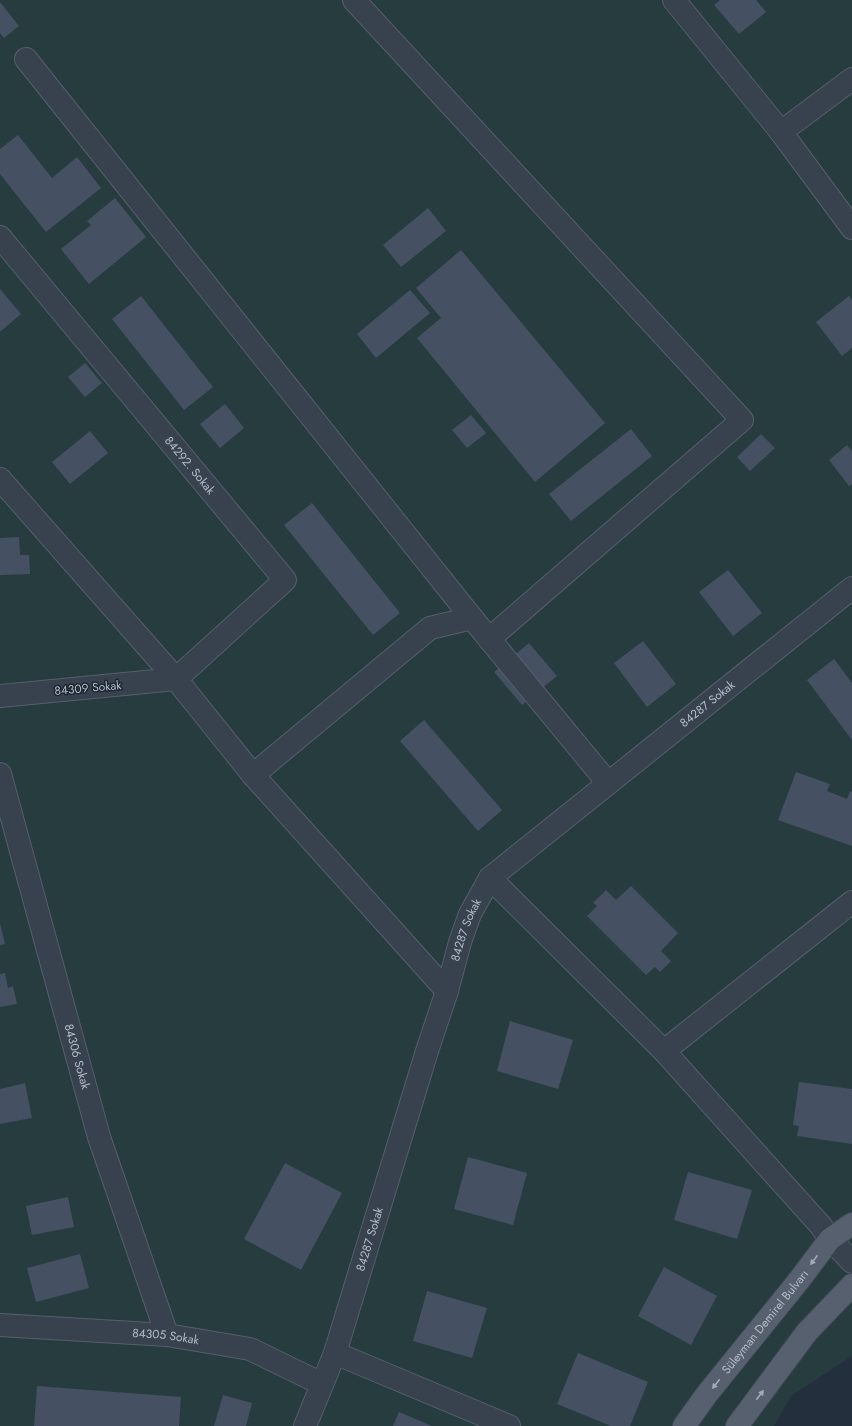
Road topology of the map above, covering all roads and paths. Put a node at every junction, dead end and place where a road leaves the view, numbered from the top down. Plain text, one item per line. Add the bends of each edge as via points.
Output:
1 (354, 0) edge
2 (674, 0) edge
3 (26, 59) dead end
4 (852, 79) edge
5 (781, 132) junction
6 (852, 228) edge
7 (0, 237) edge
8 (0, 479) edge
9 (852, 588) edge
10 (472, 618) junction
11 (489, 639) junction
12 (176, 679) junction
13 (0, 696) edge
14 (0, 774) edge
15 (253, 775) junction
16 (608, 783) junction
17 (490, 878) junction
18 (852, 902) edge
19 (447, 991) junction
20 (664, 1051) junction
21 (852, 1224) edge
22 (830, 1240) junction
23 (852, 1262) edge
24 (852, 1285) edge
25 (0, 1325) edge
26 (167, 1335) junction
27 (334, 1353) junction
28 (322, 1384) junction
29 (305, 1426) edge
30 (509, 1426) edge
31 (684, 1426) edge
32 (737, 1426) edge

1 - 11 street via 742,420
2 - 5 street
3 - 10 street
4 - 5 street
5 - 6 street
7 - 12 street, 84292. Sokak via 285,580
8 - 12 street
9 - 16 street, 84287 Sokak
10 - 11 street
10 - 15 street via 430,628
11 - 16 street
12 - 13 street, 84309 Sokak
12 - 15 street
14 - 26 street, 84306 Sokak via 99,1137
15 - 19 street
16 - 17 street, 84287 Sokak
17 - 19 street, 84287 Sokak via 470,914
17 - 20 street
18 - 20 street
19 - 27 street, 84287 Sokak
20 - 22 street via 821,1226
21 - 22 main road, Süleyman Demirel Bulvarı
22 - 23 street
22 -> 31 main road, Süleyman Demirel Bulvarı
32 -> 24 main road via 807,1332
25 - 26 street, 84305 Sokak
26 - 28 street, 84305 Sokak via 250,1350
27 - 28 street, 84287 Sokak
27 - 30 street
28 - 29 street, 84287 Sokak

